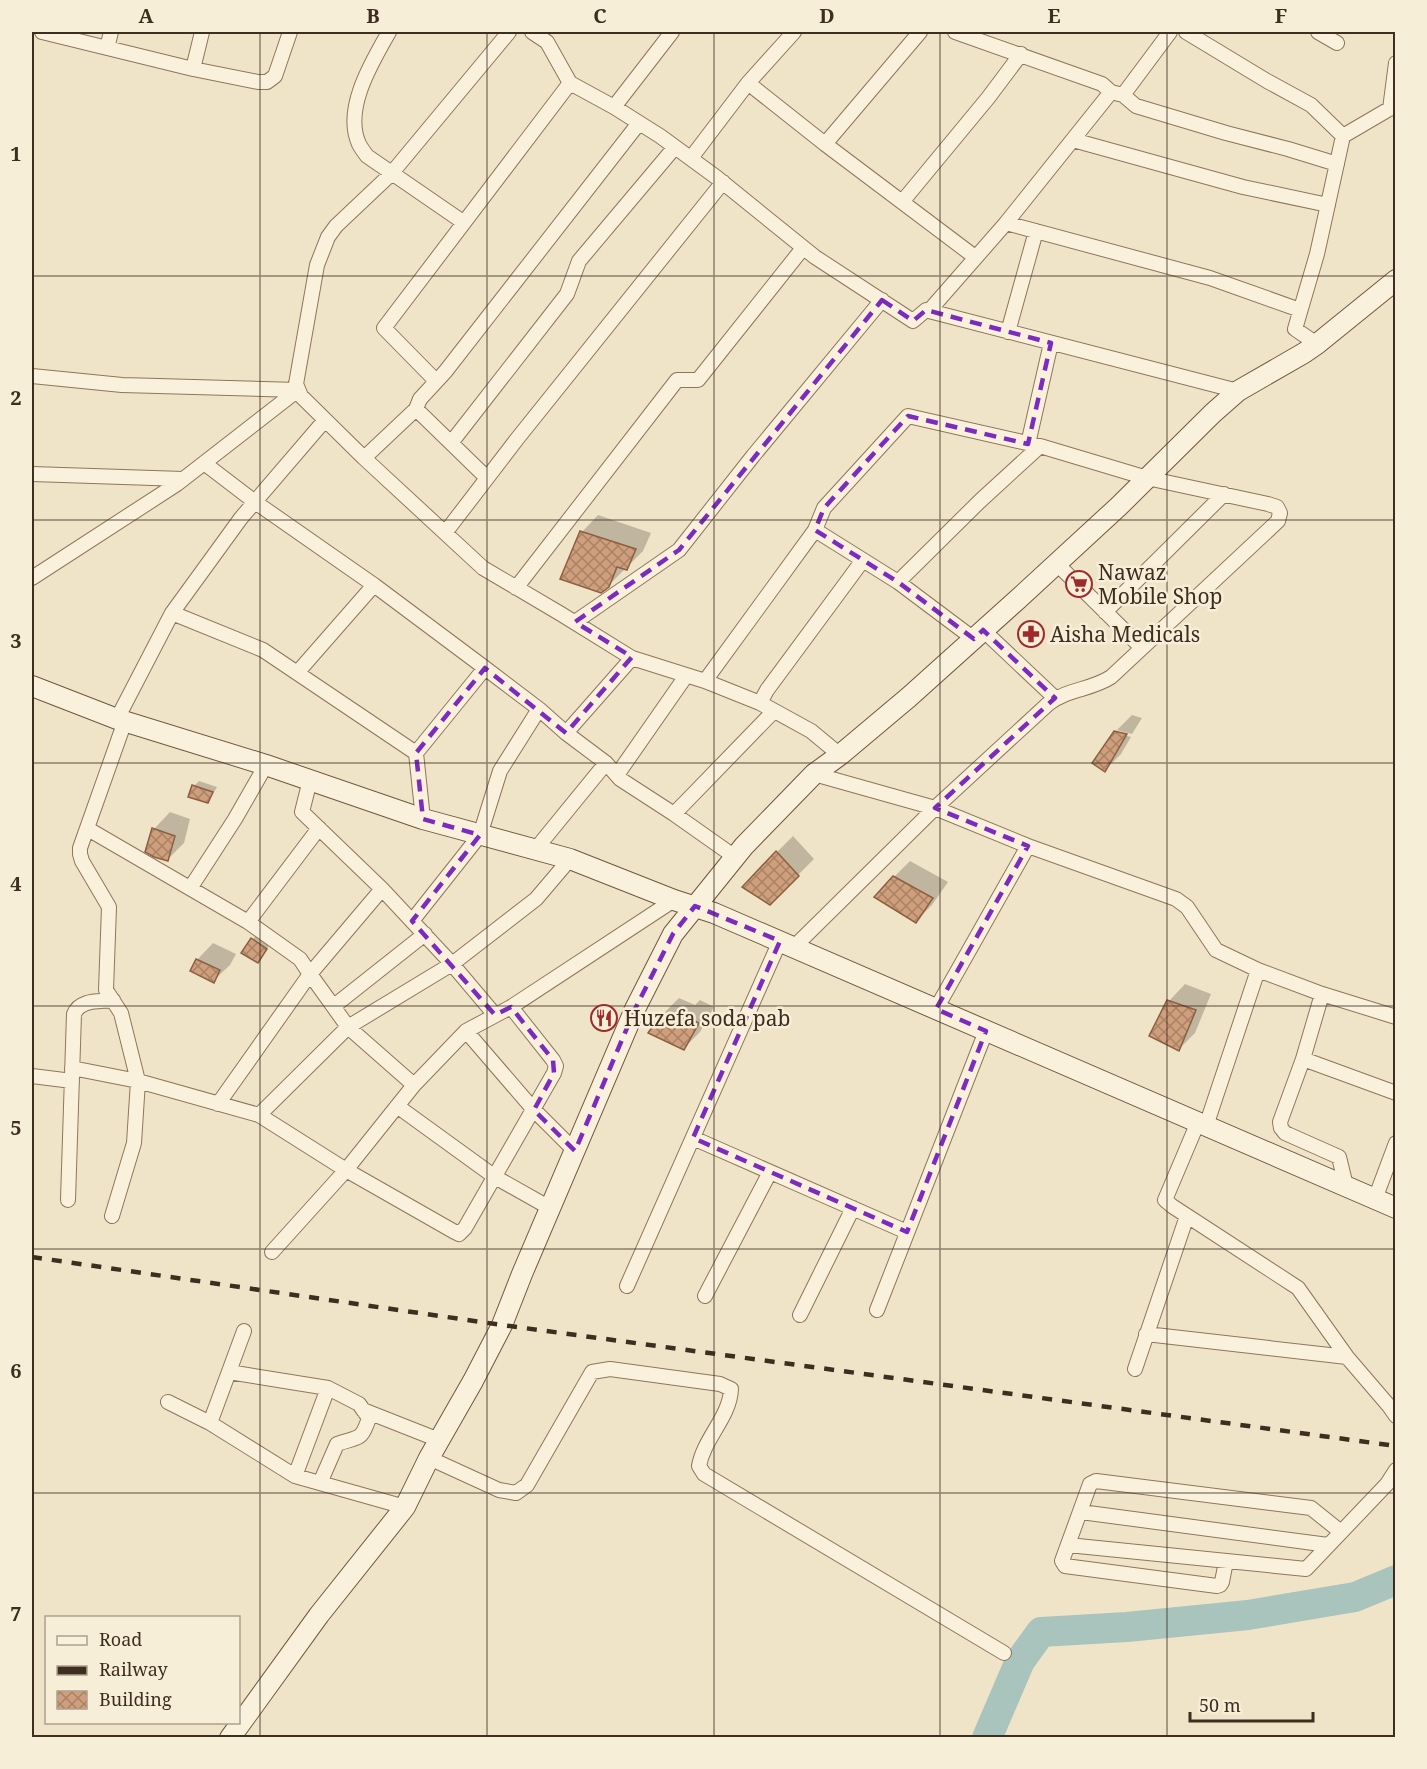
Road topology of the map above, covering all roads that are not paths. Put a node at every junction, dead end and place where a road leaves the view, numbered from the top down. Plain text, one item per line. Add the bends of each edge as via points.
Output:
1 (42, 32) edge
2 (111, 32) edge
3 (202, 32) edge
4 (290, 32) edge
5 (389, 32) edge
6 (509, 32) edge
7 (532, 32) edge
8 (672, 32) edge
9 (794, 32) edge
10 (920, 32) edge
11 (955, 32) edge
12 (1170, 32) edge
13 (1186, 32) edge
14 (1318, 32) edge
15 (552, 37) edge
16 (1337, 43) dead end
17 (107, 48) junction
18 (1021, 54) junction
19 (1395, 63) edge
20 (193, 69) junction
21 (570, 83) junction
22 (748, 83) junction
23 (1117, 94) junction
24 (614, 107) junction
25 (1393, 107) edge
26 (639, 123) junction
27 (1343, 136) junction
28 (1073, 140) junction
29 (825, 144) junction
30 (675, 147) junction
31 (691, 158) junction
32 (1337, 164) junction
33 (391, 174) junction
34 (723, 182) junction
35 (902, 202) junction
36 (1328, 205) junction
37 (463, 222) junction
38 (1006, 223) junction
39 (1036, 231) junction
40 (803, 248) junction
41 (975, 256) junction
42 (1395, 280) edge
43 (882, 300) junction
44 (1300, 310) junction
45 (929, 311) junction
46 (1008, 332) junction
47 (1051, 343) junction
48 (1317, 344) junction
49 (32, 376) edge
50 (436, 381) junction
51 (298, 390) junction
52 (1238, 391) junction
53 (416, 409) junction
54 (325, 420) junction
55 (451, 443) junction
56 (1034, 445) junction
57 (363, 458) junction
58 (204, 463) junction
59 (32, 474) edge
60 (487, 478) junction
61 (1147, 478) junction
62 (183, 479) junction
63 (1224, 494) junction
64 (255, 502) junction
65 (815, 531) junction
66 (445, 533) junction
67 (863, 560) junction
68 (1057, 564) junction
69 (32, 578) edge
70 (898, 582) junction
71 (374, 585) junction
72 (516, 588) junction
73 (1105, 612) junction
74 (172, 613) junction
75 (575, 622) junction
76 (979, 635) junction
77 (1142, 648) junction
78 (632, 658) junction
79 (485, 668) junction
80 (297, 673) junction
81 (686, 676) junction
82 (705, 681) junction
83 (32, 686) edge
84 (1055, 698) junction
85 (760, 703) junction
86 (539, 709) junction
87 (774, 711) junction
88 (121, 720) junction
89 (566, 734) junction
90 (416, 753) junction
91 (840, 755) junction
92 (606, 763) junction
93 (266, 765) junction
94 (814, 774) junction
95 (617, 775) junction
96 (310, 780) junction
97 (935, 808) junction
98 (674, 814) junction
99 (423, 819) junction
100 (319, 828) junction
101 (88, 829) junction
102 (480, 835) junction
103 (1028, 846) junction
104 (535, 850) junction
105 (735, 857) junction
106 (570, 859) junction
107 (191, 888) junction
108 (382, 889) junction
109 (674, 900) junction
110 (694, 906) junction
111 (412, 921) junction
112 (248, 922) junction
113 (425, 934) junction
114 (786, 944) junction
115 (452, 964) junction
116 (1258, 970) junction
117 (310, 974) junction
118 (1322, 994) junction
119 (113, 1000) junction
120 (333, 1006) junction
121 (511, 1007) junction
122 (936, 1009) junction
123 (495, 1015) junction
124 (1395, 1017) edge
125 (348, 1027) junction
126 (466, 1031) junction
127 (986, 1031) junction
128 (1303, 1059) junction
129 (72, 1074) junction
130 (32, 1076) edge
131 (138, 1081) junction
132 (414, 1085) junction
133 (1395, 1093) edge
134 (218, 1104) junction
135 (397, 1106) junction
136 (534, 1110) junction
137 (259, 1115) junction
138 (1202, 1124) junction
139 (693, 1138) junction
140 (1395, 1143) edge
141 (575, 1151) junction
142 (346, 1170) junction
143 (770, 1172) junction
144 (495, 1177) junction
145 (1346, 1186) junction
146 (1375, 1199) junction
147 (68, 1200) dead end
148 (550, 1208) junction
149 (854, 1208) junction
150 (1395, 1208) edge
151 (112, 1216) dead end
152 (1187, 1216) junction
153 (907, 1232) junction
154 (272, 1252) dead end
155 (627, 1286) dead end
156 (705, 1296) dead end
157 (877, 1310) dead end
158 (800, 1315) dead end
159 (244, 1331) dead end
160 (1146, 1334) junction
161 (1347, 1357) junction
162 (1134, 1368) dead end
163 (229, 1372) junction
164 (328, 1388) junction
165 (168, 1402) dead end
166 (363, 1410) junction
167 (1395, 1416) edge
168 (210, 1423) junction
169 (439, 1440) junction
170 (429, 1458) junction
171 (1395, 1470) edge
172 (295, 1476) junction
173 (321, 1484) junction
174 (405, 1507) junction
175 (1081, 1512) junction
176 (1341, 1532) junction
177 (1068, 1545) junction
178 (1328, 1545) junction
179 (1226, 1561) junction
180 (1004, 1653) dead end
181 (240, 1723) edge
182 (239, 1724) edge
183 (230, 1737) edge

1 - 17 street
2 - 17 street
3 - 20 street
4 - 20 street via 275,76 267,82
5 - 33 street via 359,92 355,125 367,156
6 - 33 street
7 - 15 street
8 - 24 street
9 - 22 street
10 - 29 street
11 - 18 street
12 - 23 street
13 - 27 street via 1311,105
14 - 16 street
15 - 21 street
17 - 20 street
18 - 23 street via 1102,84
18 - 35 street
19 - 25 street
21 - 24 street
21 - 37 street
22 - 29 street
22 - 31 street
23 - 28 street
23 - 32 street via 1136,106
24 - 26 street
25 - 27 street
26 - 30 street
26 - 50 street
27 - 32 street
28 - 36 street via 1243,187
28 - 38 street
29 - 35 street
30 - 31 street
30 - 55 street via 579,261 567,294
31 - 34 street
32 - 36 street
33 - 37 street
33 - 51 street via 336,226 321,253 297,376
34 - 40 street
34 - 60 street
35 - 41 street
36 - 44 street
37 - 50 street via 384,328
38 - 39 street
38 - 41 street
39 - 44 street via 1210,278
39 - 46 street
40 - 43 street
40 - 72 street via 698,380 677,380
41 - 45 street
42 - 48 main road
43 - 45 street via 913,321
43 - 75 street via 680,550
44 - 48 street via 1294,329
45 - 46 street
46 - 47 street
47 - 52 street
47 - 56 street
48 - 52 main road
49 - 51 street via 122,385
50 - 53 street
51 - 54 street
51 - 58 street
52 - 61 main road
53 - 55 street
53 - 57 street
54 - 57 street
54 - 64 street
55 - 60 street
56 - 61 street
56 - 65 street via 908,416 824,508
56 - 70 street
57 - 66 street
58 - 62 street
58 - 64 street
59 - 62 street
60 - 66 street
61 - 63 street
61 - 68 main road
62 - 69 street
63 - 73 street
63 - 77 street via 1276,507 1280,513 1278,521
64 - 71 street
64 - 74 street
65 - 67 street
65 - 82 street
66 - 72 street via 483,568
67 - 70 street
67 - 85 street
68 - 73 street
68 - 76 main road
70 - 76 street
71 - 79 street
71 - 80 street
72 - 75 street
73 - 77 street
74 - 80 street via 263,650
74 - 88 street
75 - 78 street
76 - 84 street
76 - 91 main road
77 - 84 street via 1104,682
78 - 81 street
78 - 89 street
79 - 86 street
79 - 90 street
80 - 90 street
81 - 82 street
81 - 95 street
82 - 85 street
83 - 88 main road
84 - 97 street
85 - 87 street
86 - 89 street
86 - 102 street via 500,771
87 - 91 street via 811,730
87 - 98 street
88 - 93 main road
88 - 101 street
89 - 92 street
90 - 99 street
91 - 94 main road
92 - 95 street
92 - 104 street
93 - 96 main road
93 - 107 street
94 - 97 street
94 - 105 main road
95 - 98 street
96 - 99 main road
96 - 100 street via 302,812
97 - 103 street
97 - 114 street
98 - 105 street
99 - 102 main road
100 - 108 street
100 - 112 street
101 - 107 street
101 - 119 street via 80,854 109,907 106,990
102 - 104 main road
102 - 111 street
103 - 116 street via 1182,902 1216,950
103 - 122 street
104 - 106 main road
105 - 110 main road
106 - 109 main road
106 - 115 street via 537,899
107 - 112 street
108 - 111 street
108 - 117 street
109 - 110 main road
109 - 121 street
110 - 114 main road
110 - 141 main road via 673,933 635,1009
111 - 113 street
112 - 117 street via 300,959
113 - 115 street
113 - 120 street
114 - 122 main road
114 - 139 street
115 - 123 street
115 - 125 street
116 - 118 street
116 - 138 street
117 - 120 street
117 - 134 street
118 - 124 street
118 - 128 street
119 - 129 street via 77,1006
119 - 131 street via 121,1013
120 - 125 street
121 - 123 street
121 - 136 street via 555,1066
122 - 127 main road
123 - 126 street
125 - 132 street
125 - 137 street
126 - 132 street
126 - 136 street
127 - 138 main road
127 - 153 street
128 - 133 street
128 - 145 street via 1281,1128 1339,1157
129 - 130 street
129 - 131 street
129 - 147 street
131 - 134 street
131 - 151 street via 134,1143
132 - 135 street
134 - 137 street
135 - 142 street
135 - 144 street
136 - 141 street
136 - 144 street
137 - 142 street
138 - 145 main road
138 - 152 street via 1166,1200
139 - 143 street
139 - 155 street
140 - 146 street
141 - 148 main road
142 - 144 street via 459,1234
142 - 154 street
143 - 149 street
143 - 156 street
144 - 148 street
145 - 146 main road
146 - 150 main road
148 - 169 main road via 502,1325
149 - 153 street
149 - 158 street
152 - 160 street
152 - 161 street via 1298,1288
153 - 157 street
159 - 163 street
160 - 161 street
160 - 162 street
161 - 167 street
163 - 164 street
163 - 168 street
164 - 166 street
164 - 172 street
165 - 168 street
166 - 169 street
166 - 173 street via 369,1418 362,1436 337,1444
168 - 172 street
169 - 170 main road
170 - 174 main road
170 - 180 street via 499,1490 516,1493 527,1485 592,1372 610,1369 720,1384 731,1389 730,1400 701,1454 699,1466 704,1474
171 - 176 street via 1387,1484
172 - 173 street
173 - 174 street
174 - 181 main road
175 - 176 street via 1090,1484 1096,1481 1311,1508
175 - 177 street
175 - 178 street
176 - 178 street
177 - 179 street
177 - 179 street via 1062,1561 1065,1566 1217,1586 1221,1585
178 - 179 street via 1306,1569
182 - 183 main road

